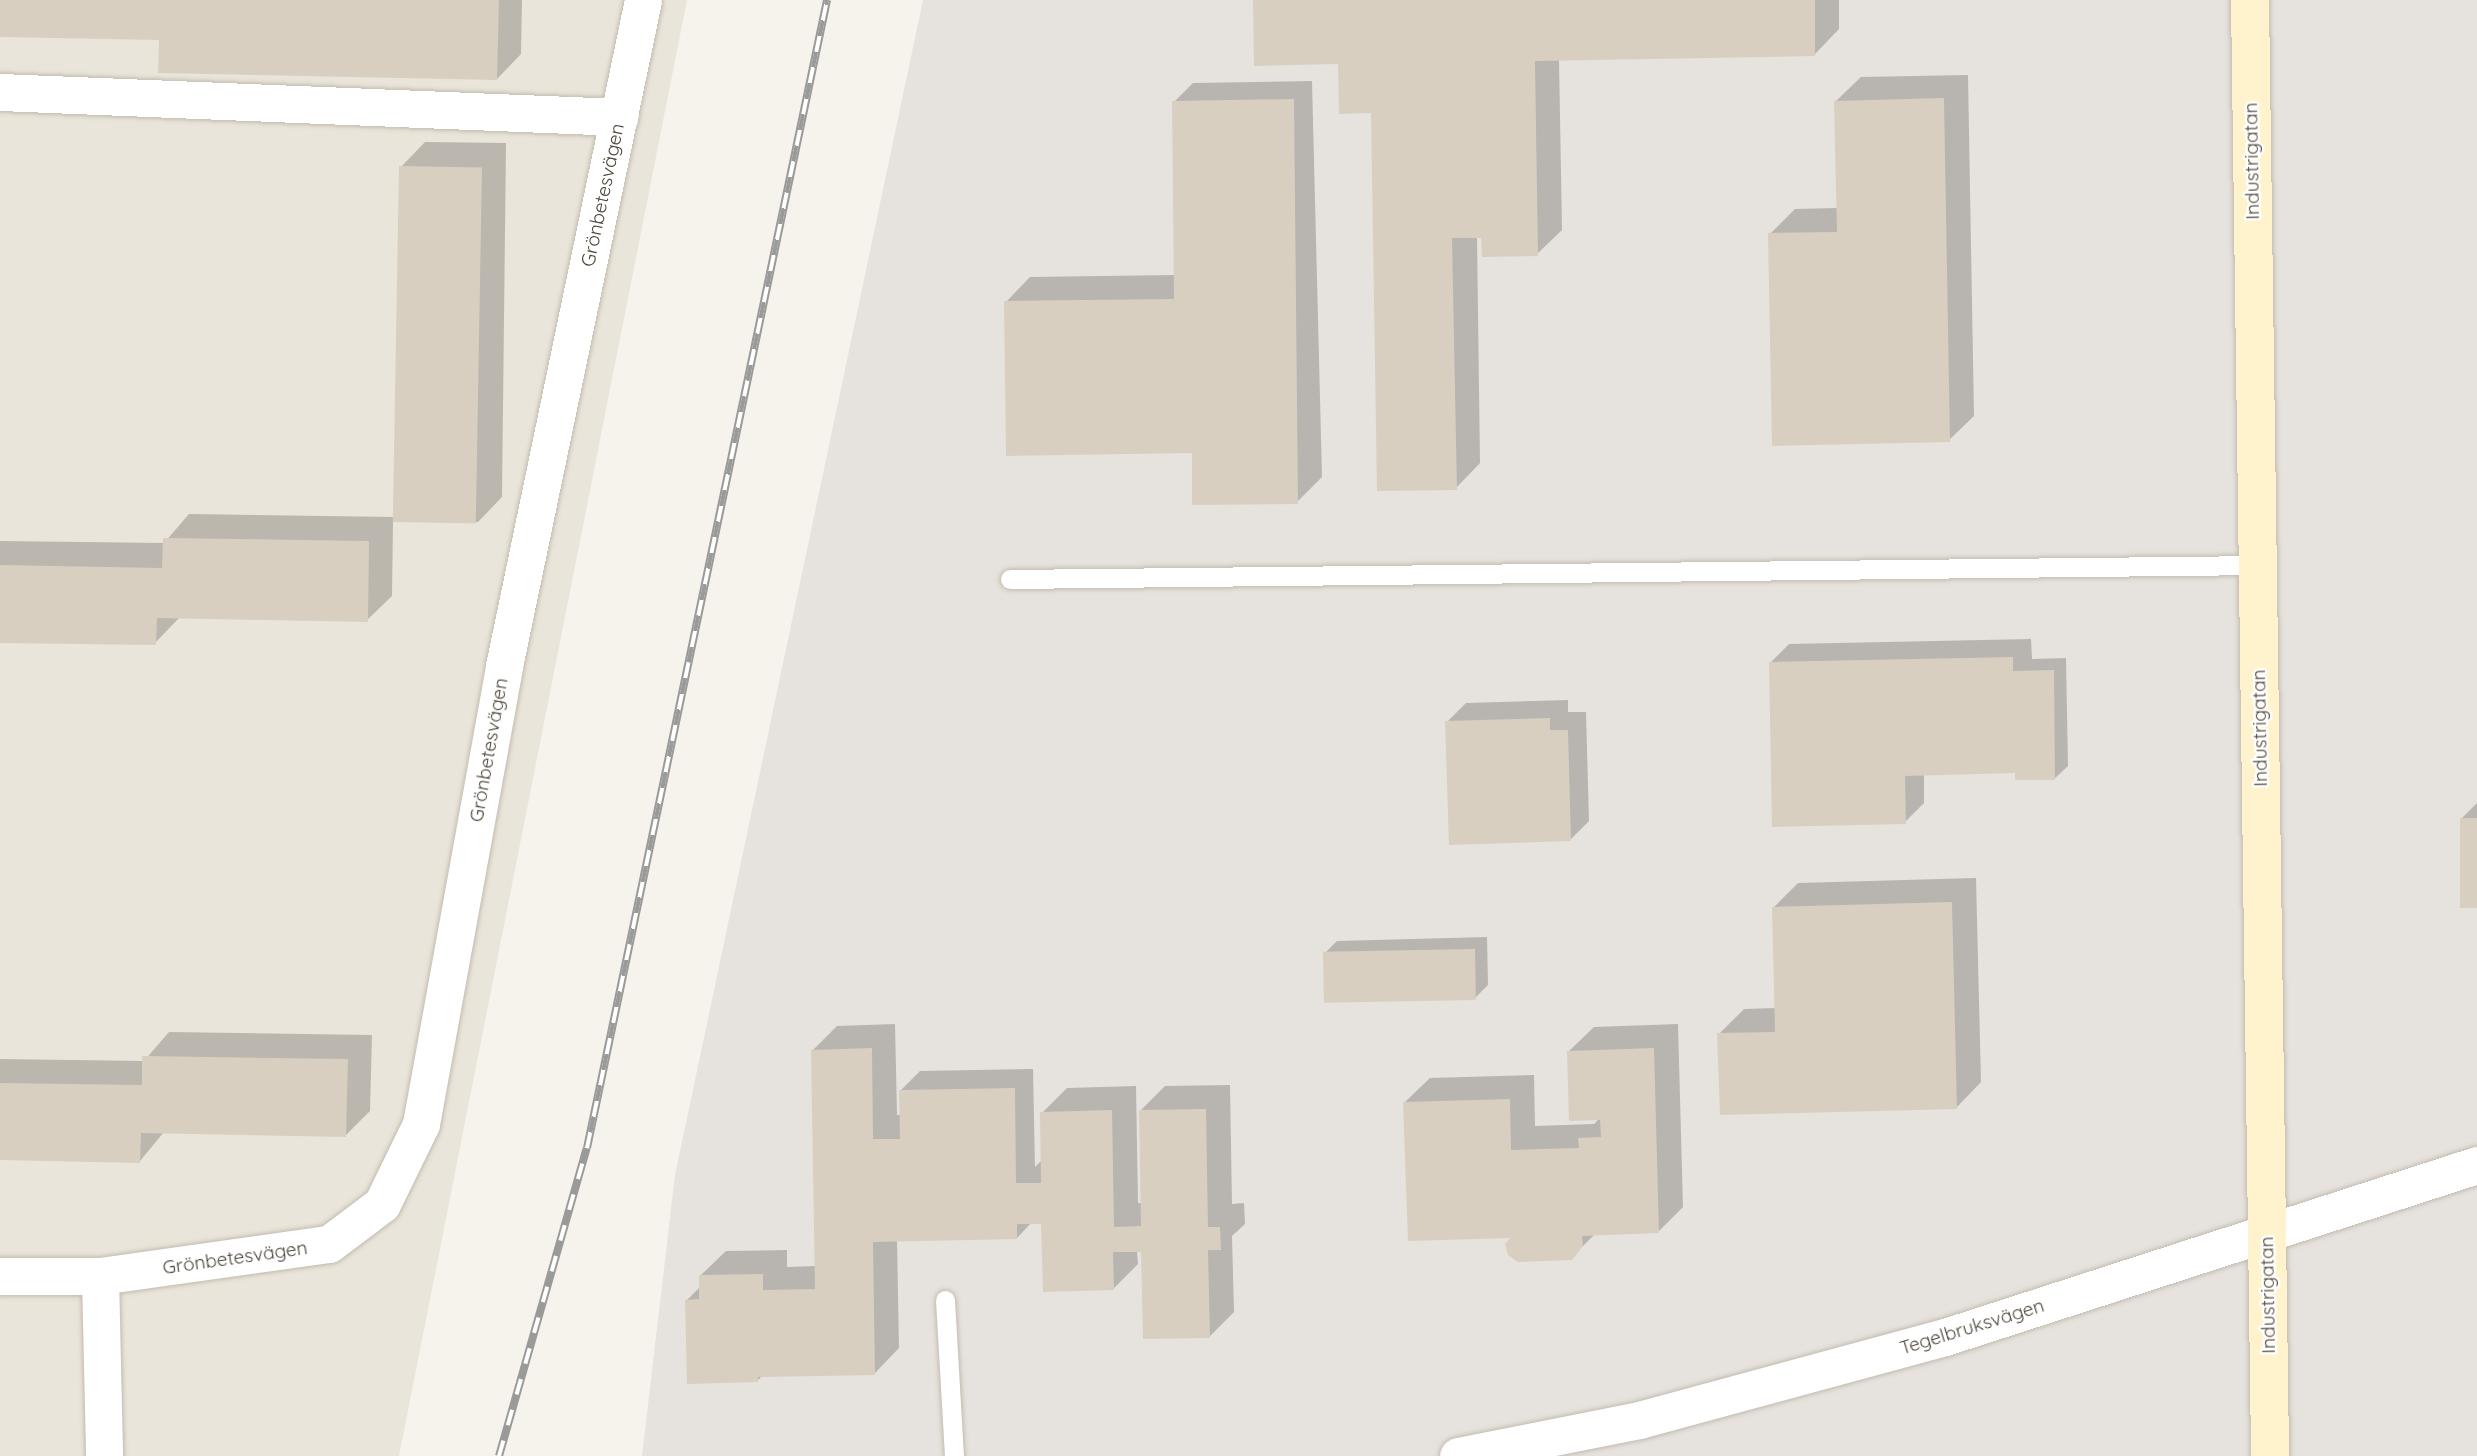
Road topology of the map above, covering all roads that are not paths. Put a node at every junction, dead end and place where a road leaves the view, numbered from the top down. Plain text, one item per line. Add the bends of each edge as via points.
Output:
1 (643, 0) edge
2 (2250, 0) edge
3 (0, 92) edge
4 (619, 117) junction
5 (2258, 565) junction
6 (1010, 579) dead end
7 (2477, 1165) edge
8 (2267, 1234) junction
9 (0, 1276) edge
10 (100, 1276) junction
11 (945, 1300) dead end
12 (104, 1456) edge
13 (954, 1456) edge
14 (1458, 1456) edge
15 (2270, 1456) edge

1 - 4 street, Grönbetesvägen
2 - 5 street, Industrigatan
3 - 4 street
4 - 10 street, Grönbetesvägen via 504,666 421,1124 382,1204 329,1244
5 - 6 lane
5 - 8 street, Industrigatan
7 - 8 street, Tegelbruksvägen
8 - 14 street, Tegelbruksvägen via 1932,1340 1639,1420
8 - 15 street, Industrigatan
9 - 10 street, Grönbetesvägen
10 - 12 street
11 - 13 lane

